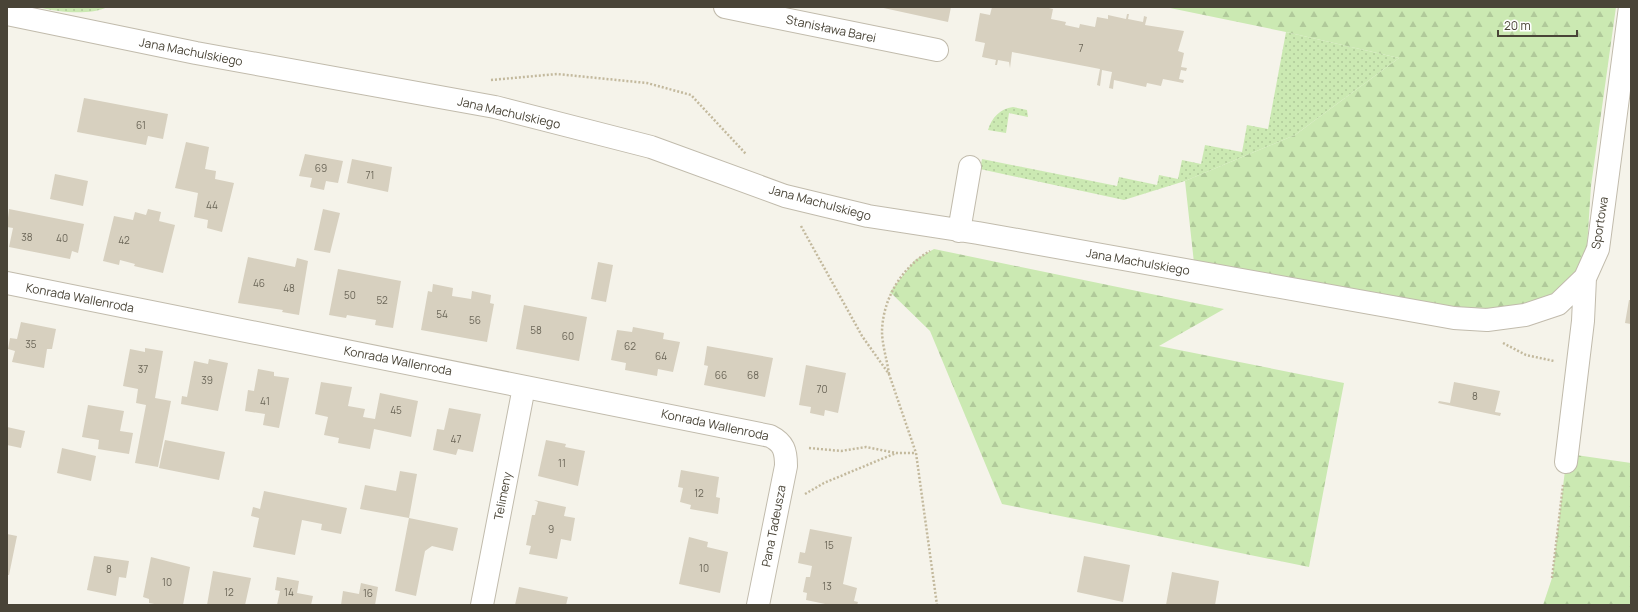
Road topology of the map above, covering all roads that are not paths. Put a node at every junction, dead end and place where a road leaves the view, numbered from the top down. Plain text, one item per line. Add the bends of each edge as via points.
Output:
1 (725, 7) edge
2 (1630, 7) edge
3 (7, 14) edge
4 (937, 50) dead end
5 (970, 167) dead end
6 (959, 230) junction
7 (1585, 278) junction
8 (7, 283) edge
9 (524, 387) junction
10 (784, 447) joint
11 (1566, 462) road end
12 (482, 605) edge
13 (758, 605) edge

1 - 4 street, Stanisława Barei
2 - 7 street, Sportowa via 1598,249
3 - 6 street, Jana Machulskiego via 196,53 495,107 651,147 785,196 868,216
5 - 6 street
6 - 7 street, Jana Machulskiego via 1454,318 1487,320 1525,315 1558,304
7 - 11 street, Sportowa via 1583,321
8 - 9 street, Konrada Wallenroda
9 - 10 street, Konrada Wallenroda via 770,436 779,440
9 - 12 street, Telimeny
10 - 13 street, Pana Tadeusza via 786,466

